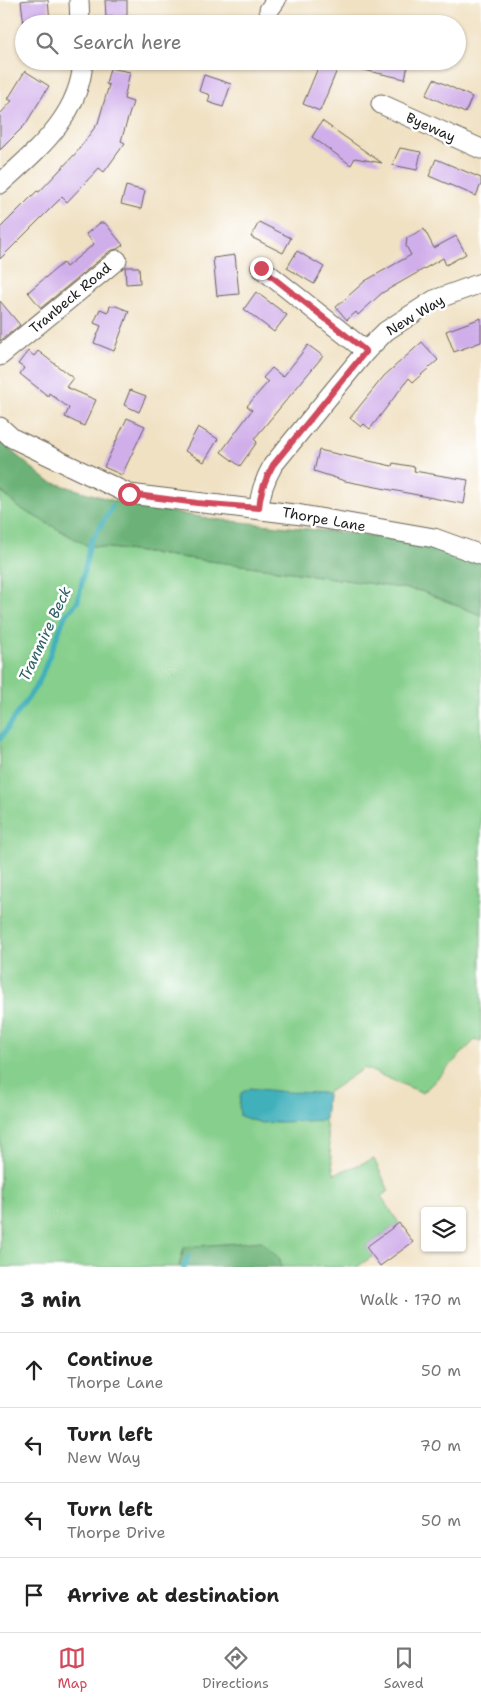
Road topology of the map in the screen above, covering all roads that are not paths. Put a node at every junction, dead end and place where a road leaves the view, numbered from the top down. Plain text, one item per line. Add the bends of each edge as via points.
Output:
1 (79, 0) edge
2 (80, 15) edge
3 (81, 70) edge
4 (381, 104) dead end
5 (481, 149) edge
6 (0, 184) edge
7 (117, 260) dead end
8 (261, 268) dead end
9 (481, 283) edge
10 (366, 351) junction
11 (0, 356) edge
12 (0, 427) edge
13 (259, 508) junction
14 (481, 555) edge

1 - 2 street
3 - 6 street via 68,112 55,131
4 - 5 street, Byeway
7 - 11 street, Tranbeck Road
8 - 10 street
9 - 10 street, New Way via 434,300 386,331
10 - 13 street, New Way via 273,465 262,488
12 - 13 street, Thorpe Lane via 12,438 129,494
13 - 14 street, Thorpe Lane via 434,538

